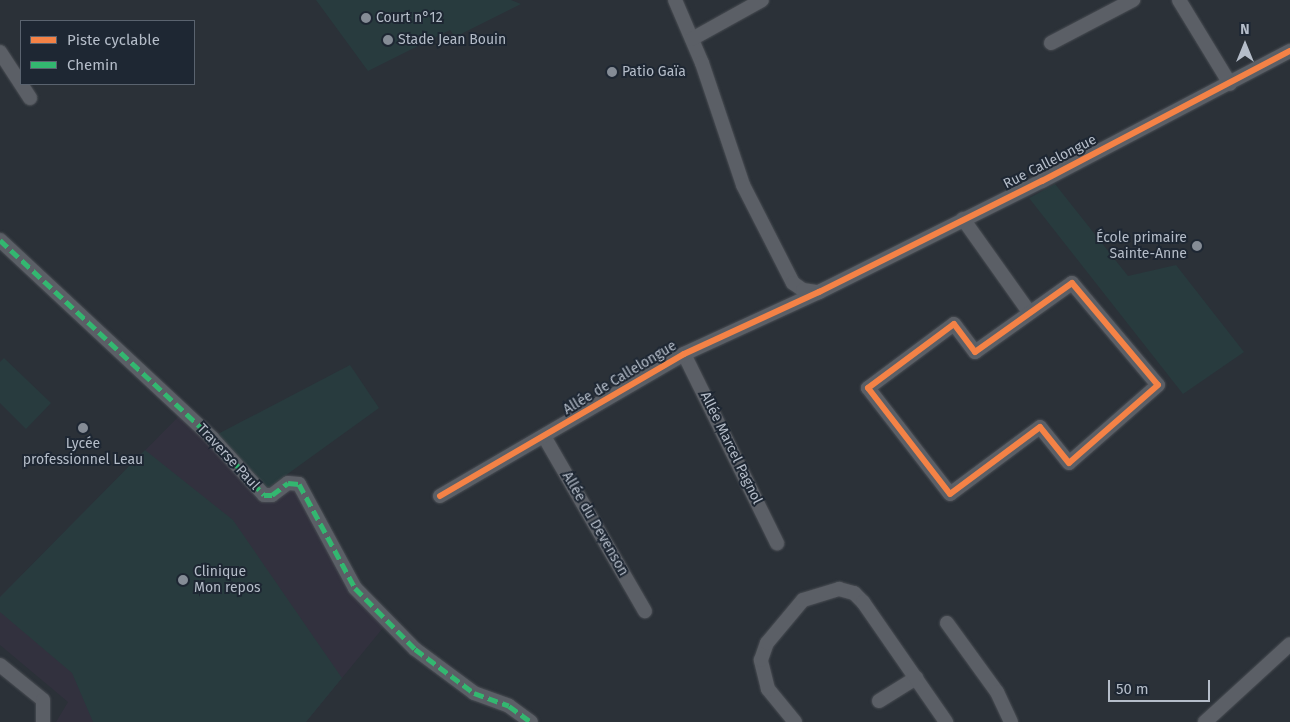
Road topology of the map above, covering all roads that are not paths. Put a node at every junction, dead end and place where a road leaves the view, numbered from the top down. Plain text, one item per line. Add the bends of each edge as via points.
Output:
1 (675, 0) edge
2 (762, 0) edge
3 (1133, 0) edge
4 (1179, 0) edge
5 (692, 39) junction
6 (1051, 43) dead end
7 (1290, 51) edge
8 (0, 52) edge
9 (20, 83) edge
10 (1230, 84) junction
11 (22, 85) edge
12 (30, 98) dead end
13 (963, 219) junction
14 (0, 240) edge
15 (819, 292) junction
16 (1029, 312) junction
17 (684, 354) junction
18 (545, 438) junction
19 (440, 496) dead end
20 (777, 543) dead end
21 (645, 611) dead end
22 (947, 623) dead end
23 (1290, 644) edge
24 (0, 665) edge
25 (916, 678) junction
26 (879, 701) dead end
27 (43, 722) edge
28 (532, 722) edge
29 (795, 722) edge
30 (946, 722) edge
31 (1011, 722) edge
32 (1205, 722) edge

1 - 5 street
2 - 5 street
3 - 6 street
4 - 10 street
5 - 15 street via 743,185 793,283 803,290
7 - 10 street, Rue Callelongue
8 - 9 street
10 - 13 street, Rue Callelongue
11 - 12 street
13 - 15 street, Rue Callelongue
13 - 16 street
14 - 28 street, Traverse Paul via 212,438 264,495 272,495 288,483 299,484 355,588 415,649 474,692 509,706
15 - 17 street, Allée de Callelongue
16 - 16 street via 974,352 954,324 868,388 950,494 1040,427 1069,463 1158,385 1072,283
17 - 18 street, Allée de Callelongue
17 - 20 street, Allée Marcel Pagnol
18 - 19 street, Allée de Callelongue
18 - 21 street, Allée du Devenson
22 - 31 street via 997,692
23 - 32 street
24 - 27 street via 43,700
25 - 26 street
25 - 29 street via 864,602 854,593 839,590 819,593 803,600 786,616 767,643 761,660 768,689
25 - 30 street

